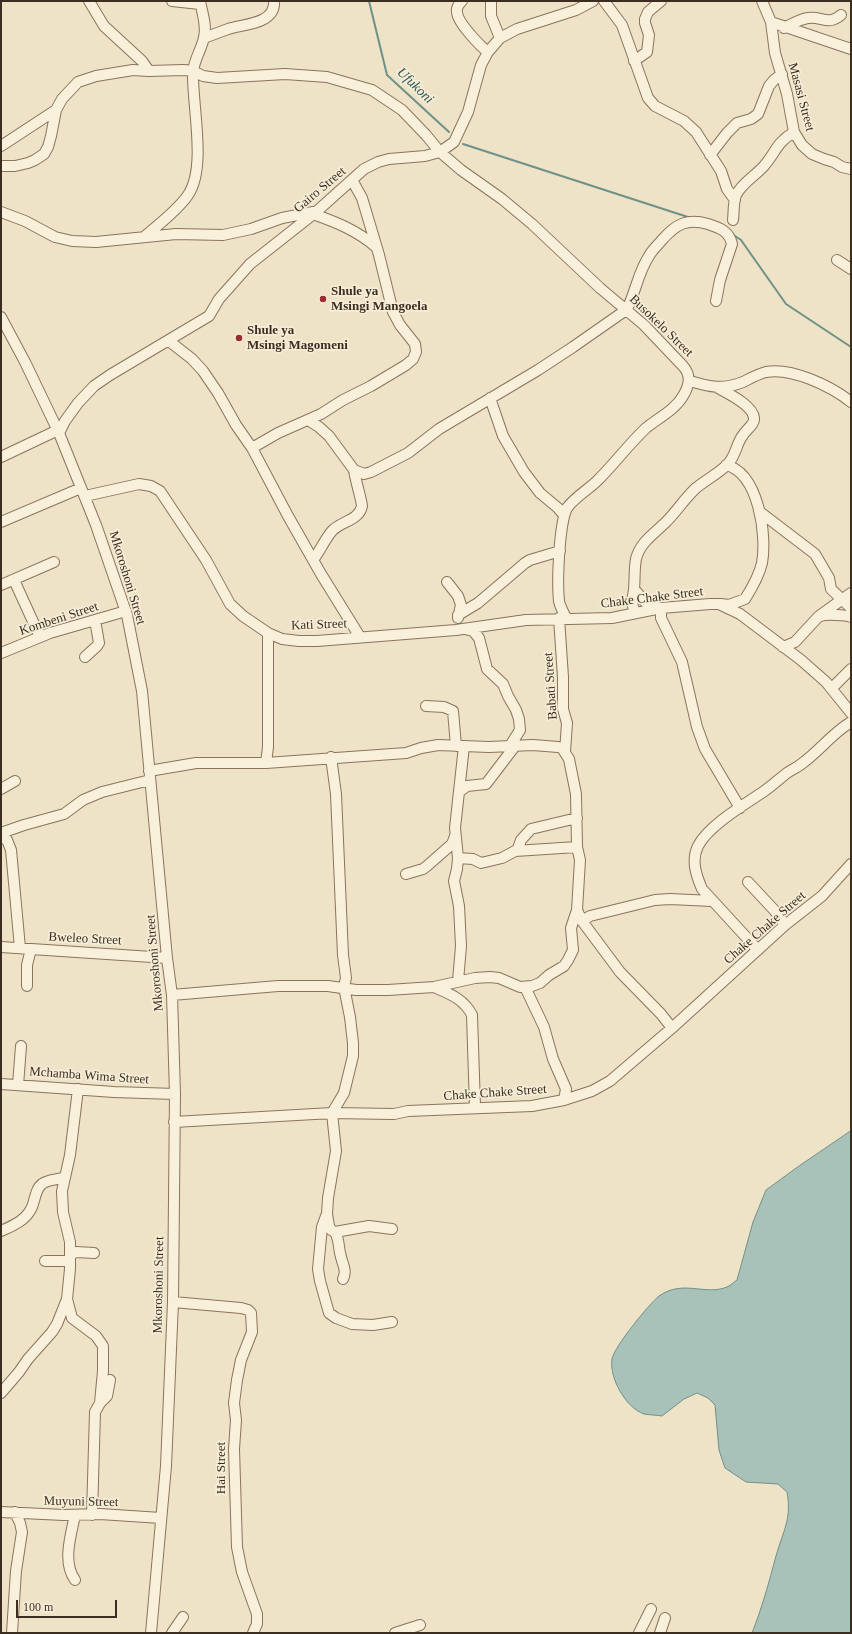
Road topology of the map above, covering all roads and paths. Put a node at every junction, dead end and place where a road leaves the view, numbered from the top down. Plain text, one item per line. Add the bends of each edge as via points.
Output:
1 (89, 1) edge
2 (172, 1) edge
3 (274, 1) edge
4 (462, 1) edge
5 (491, 1) edge
6 (592, 1) edge
7 (604, 1) edge
8 (661, 1) edge
9 (762, 1) edge
10 (200, 3) edge
11 (841, 15) dead end
12 (771, 22) junction
13 (784, 28) junction
14 (204, 38) junction
15 (500, 38) junction
16 (851, 49) edge
17 (488, 52) junction
18 (634, 61) junction
19 (149, 71) junction
20 (194, 71) junction
21 (782, 74) junction
22 (56, 110) junction
23 (794, 132) junction
24 (1, 146) edge
25 (440, 152) junction
26 (710, 155) junction
27 (1, 166) edge
28 (851, 169) edge
29 (352, 180) junction
30 (735, 200) junction
31 (1, 212) edge
32 (314, 213) junction
33 (733, 220) dead end
34 (144, 236) junction
35 (376, 247) junction
36 (837, 260) dead end
37 (851, 269) edge
38 (716, 301) dead end
39 (626, 310) junction
40 (1, 318) edge
41 (169, 342) junction
42 (690, 381) junction
43 (718, 388) junction
44 (490, 398) junction
45 (851, 402) edge
46 (308, 420) junction
47 (58, 431) junction
48 (252, 448) junction
49 (1, 457) edge
50 (726, 465) junction
51 (354, 470) junction
52 (83, 492) junction
53 (760, 512) junction
54 (564, 515) junction
55 (1, 522) edge
56 (560, 551) junction
57 (313, 560) junction
58 (54, 562) dead end
59 (14, 580) junction
60 (447, 582) dead end
61 (1, 586) edge
62 (634, 589) junction
63 (851, 593) edge
64 (848, 603) edge
65 (719, 604) junction
66 (661, 608) junction
67 (126, 611) junction
68 (635, 612) junction
69 (458, 615) junction
70 (819, 616) junction
71 (562, 618) junction
72 (851, 618) edge
73 (95, 620) junction
74 (460, 630) junction
75 (268, 633) junction
76 (40, 637) junction
77 (360, 637) junction
78 (800, 637) junction
79 (783, 647) junction
80 (1, 654) edge
81 (86, 657) dead end
82 (801, 660) junction
83 (851, 669) edge
84 (832, 688) junction
85 (426, 706) dead end
86 (851, 714) edge
87 (851, 722) edge
88 (520, 730) junction
89 (533, 745) junction
90 (460, 746) junction
91 (513, 746) junction
92 (565, 752) junction
93 (331, 758) junction
94 (266, 763) junction
95 (149, 775) junction
96 (15, 781) dead end
97 (1, 789) edge
98 (459, 792) junction
99 (740, 808) junction
100 (577, 818) junction
101 (1, 833) edge
102 (455, 836) junction
103 (1, 837) edge
104 (577, 847) junction
105 (517, 851) junction
106 (458, 858) junction
107 (851, 864) edge
108 (406, 874) dead end
109 (748, 882) dead end
110 (712, 901) junction
111 (577, 910) junction
112 (582, 921) junction
113 (785, 925) junction
114 (1, 947) edge
115 (20, 948) junction
116 (31, 949) junction
117 (758, 950) junction
118 (167, 958) junction
119 (458, 981) junction
120 (27, 986) dead end
121 (344, 987) junction
122 (434, 987) junction
123 (525, 988) junction
124 (172, 995) junction
125 (672, 1028) junction
126 (21, 1046) dead end
127 (1, 1084) edge
128 (18, 1085) junction
129 (78, 1089) junction
130 (175, 1094) junction
131 (564, 1100) junction
132 (475, 1107) junction
133 (332, 1113) junction
134 (174, 1122) junction
135 (65, 1177) junction
136 (327, 1214) junction
137 (392, 1229) dead end
138 (1, 1231) edge
139 (335, 1232) junction
140 (94, 1253) dead end
141 (72, 1254) junction
142 (45, 1261) dead end
143 (343, 1279) dead end
144 (67, 1299) junction
145 (173, 1302) junction
146 (75, 1322) junction
147 (392, 1322) dead end
148 (57, 1324) junction
149 (110, 1380) dead end
150 (1, 1393) edge
151 (100, 1403) junction
152 (1, 1512) edge
153 (15, 1512) junction
154 (30, 1513) junction
155 (74, 1515) junction
156 (92, 1515) junction
157 (161, 1518) junction
158 (22, 1528) junction
159 (75, 1580) dead end
160 (651, 1609) dead end
161 (183, 1617) dead end
162 (665, 1618) dead end
163 (420, 1625) dead end
164 (12, 1633) edge
165 (151, 1633) edge
166 (172, 1633) edge
167 (253, 1633) edge
168 (395, 1633) edge
169 (639, 1633) edge
170 (660, 1633) edge

1 - 19 street via 104,26 142,61
2 - 10 street
3 - 14 street via 272,12 261,21
4 - 17 street via 457,10 458,16 474,40
5 - 15 street via 491,16
6 - 15 street, Gairo Street via 576,10 517,29
7 - 18 street via 622,25
8 - 18 street via 648,12 645,19 649,35 647,52
9 - 12 street, Masasi Street
10 - 14 street
11 - 13 street via 828,21 814,17 803,19
12 - 13 street
12 - 21 street, Masasi Street via 775,53
13 - 16 street
14 - 20 street via 195,60
15 - 17 street, Gairo Street
17 - 25 street, Gairo Street via 481,65 468,112 454,142
18 - 26 street via 651,102 691,127
19 - 20 street, Busokelo Street
19 - 22 street, Busokelo Street via 121,71 78,82 62,99
20 - 25 street, Busokelo Street via 203,76 217,78 285,74 327,77 372,90 402,110
20 - 34 street via 197,153 194,184 188,196
21 - 23 street, Masasi Street
21 - 26 street via 769,86 758,114 752,119 737,123
22 - 24 street
22 - 27 street via 51,136 44,154 28,163
23 - 28 street, Masasi Street via 802,145 812,154
23 - 30 street via 779,143 768,162 744,185
25 - 29 street, Gairo Street via 378,162 364,169
25 - 39 street, Busokelo Street via 527,219
26 - 30 street
29 - 32 street, Gairo Street
29 - 35 street via 362,198
30 - 33 street
31 - 34 street via 55,237 72,241 121,240
32 - 34 street via 282,218 223,235
32 - 35 street via 359,234
32 - 41 street, Gairo Street via 250,264 219,300 209,316
35 - 46 street via 393,312 414,341 416,352 413,359 386,378
36 - 37 street
38 - 39 street via 732,243 728,233 722,229 690,222 671,230 649,255
39 - 42 street, Busokelo Street via 686,369
39 - 44 street via 573,348
40 - 47 street, Mkoroshoni Street
41 - 47 street, Gairo Street via 94,386
41 - 48 street via 192,358 203,371
42 - 43 street
42 - 54 street via 682,397 669,412 631,442 599,479 569,505
43 - 45 street via 775,370 807,378 830,388
43 - 50 street via 744,403 754,418 754,422 742,435 736,452
44 - 51 street via 439,429 408,453 376,470 364,474
44 - 54 street via 503,436 524,472 540,493
46 - 48 street
46 - 51 street via 329,436
47 - 49 street
47 - 52 street, Mkoroshoni Street
48 - 57 street
50 - 53 street via 734,468 745,479
50 - 62 street via 693,491 644,543 636,559
51 - 57 street via 355,483 362,504 360,511 356,517 331,532
52 - 55 street, Kati Street
52 - 67 street, Mkoroshoni Street
52 - 75 street, Kati Street via 139,484 160,491 206,560 230,604 251,623
53 - 64 street via 815,554 829,578 831,589
53 - 65 street via 764,548 756,581 745,599
54 - 56 street
56 - 69 street via 525,563 478,603
56 - 71 street
57 - 77 street
58 - 59 street
59 - 61 street
59 - 76 street
60 - 69 street via 458,596
62 - 66 street via 647,604
62 - 68 street via 631,603
63 - 64 street
64 - 70 street
65 - 66 street, Chake Chake Street
65 - 79 street, Chake Chake Street via 740,614
66 - 68 street, Chake Chake Street
66 - 99 street via 661,618 682,662 697,727 705,748
67 - 73 street, Kombeni Street
67 - 95 street, Mkoroshoni Street via 142,691
68 - 71 street, Chake Chake Street via 612,618
69 - 74 street
70 - 72 street via 829,614
70 - 78 street
71 - 74 street, Kati Street via 526,620
71 - 92 street, Babati Street
73 - 76 street, Kombeni Street
73 - 81 street via 98,643
74 - 77 street, Kati Street
74 - 88 street via 473,631 479,638 487,669 503,684 516,710
75 - 77 street, Kati Street via 282,639 299,641
75 - 94 street
76 - 80 street, Kombeni Street
78 - 79 street
78 - 82 street
79 - 82 street, Chake Chake Street
82 - 84 street, Chake Chake Street
83 - 84 street
84 - 86 street, Chake Chake Street
85 - 90 street via 453,711
87 - 99 street via 839,729 800,766
88 - 89 street
88 - 91 street
89 - 91 street
89 - 92 street via 558,747
90 - 91 street
90 - 93 street via 438,745 406,753
90 - 98 street
91 - 98 street via 486,784 467,786
92 - 100 street via 576,794
93 - 94 street
93 - 121 street via 336,794 346,978
94 - 95 street via 196,763
95 - 101 street via 83,800 64,814
95 - 118 street, Mkoroshoni Street
96 - 97 street
98 - 102 street
99 - 110 street via 706,834 694,855 697,878
100 - 104 street
100 - 105 street via 531,829 521,840
102 - 106 street
102 - 108 street via 452,844 427,866
103 - 115 street via 7,840 11,850
104 - 105 street
104 - 111 street via 580,860
105 - 106 street via 482,863 473,859
106 - 119 street via 454,881 460,916
107 - 113 street, Chake Chake Street via 822,896
109 - 113 street
110 - 112 street via 655,900 590,916
110 - 117 street
111 - 112 street
111 - 123 street via 571,928 572,950 568,960 564,966 540,983
112 - 125 street via 620,972
113 - 117 street, Chake Chake Street
114 - 115 street, Bweleo Street
115 - 116 street, Bweleo Street
116 - 118 street, Bweleo Street
116 - 120 street via 27,965
117 - 125 street, Chake Chake Street
118 - 124 street, Mkoroshoni Street
119 - 122 street
119 - 123 street via 500,978
121 - 122 street via 375,990
121 - 124 street via 317,985 250,988
121 - 133 street via 350,1017 353,1056 344,1093
122 - 132 street via 463,1002 472,1015
123 - 131 street via 544,1027 553,1059 566,1089
124 - 130 street, Mkoroshoni Street
125 - 131 street, Chake Chake Street via 610,1081 592,1091
126 - 128 street
127 - 128 street, Mchamba Wima Street
128 - 129 street, Mchamba Wima Street
129 - 130 street, Mchamba Wima Street
129 - 135 street
130 - 134 street, Mkoroshoni Street
131 - 132 street, Chake Chake Street via 532,1106
132 - 133 street, Chake Chake Street via 394,1114
133 - 134 street, Chake Chake Street
133 - 136 street via 336,1151
134 - 145 street, Mkoroshoni Street
135 - 138 street via 42,1184 27,1215
135 - 141 street via 62,1199
136 - 139 street via 329,1226
136 - 147 street via 322,1227 318,1269 329,1313 352,1324 373,1325
137 - 139 street via 369,1226
139 - 143 street via 344,1267
140 - 141 street
141 - 142 street
141 - 144 street
144 - 146 street via 69,1314
144 - 148 street
145 - 157 street, Mkoroshoni Street via 166,1466
145 - 167 street, Hai Street via 250,1311 252,1332 241,1360 234,1403 237,1547 242,1572 257,1614 257,1624
146 - 148 street
146 - 151 street via 96,1336 103,1346
148 - 150 street
149 - 151 street via 107,1396
151 - 156 street via 95,1412
152 - 153 street, Muyuni Street
153 - 154 street, Muyuni Street
153 - 158 street
154 - 155 street, Muyuni Street
154 - 158 street
155 - 156 street, Muyuni Street
155 - 159 street via 68,1559
156 - 157 street, Muyuni Street
157 - 165 street, Mkoroshoni Street
158 - 164 street
160 - 169 street
161 - 166 street
162 - 170 street
163 - 168 street

